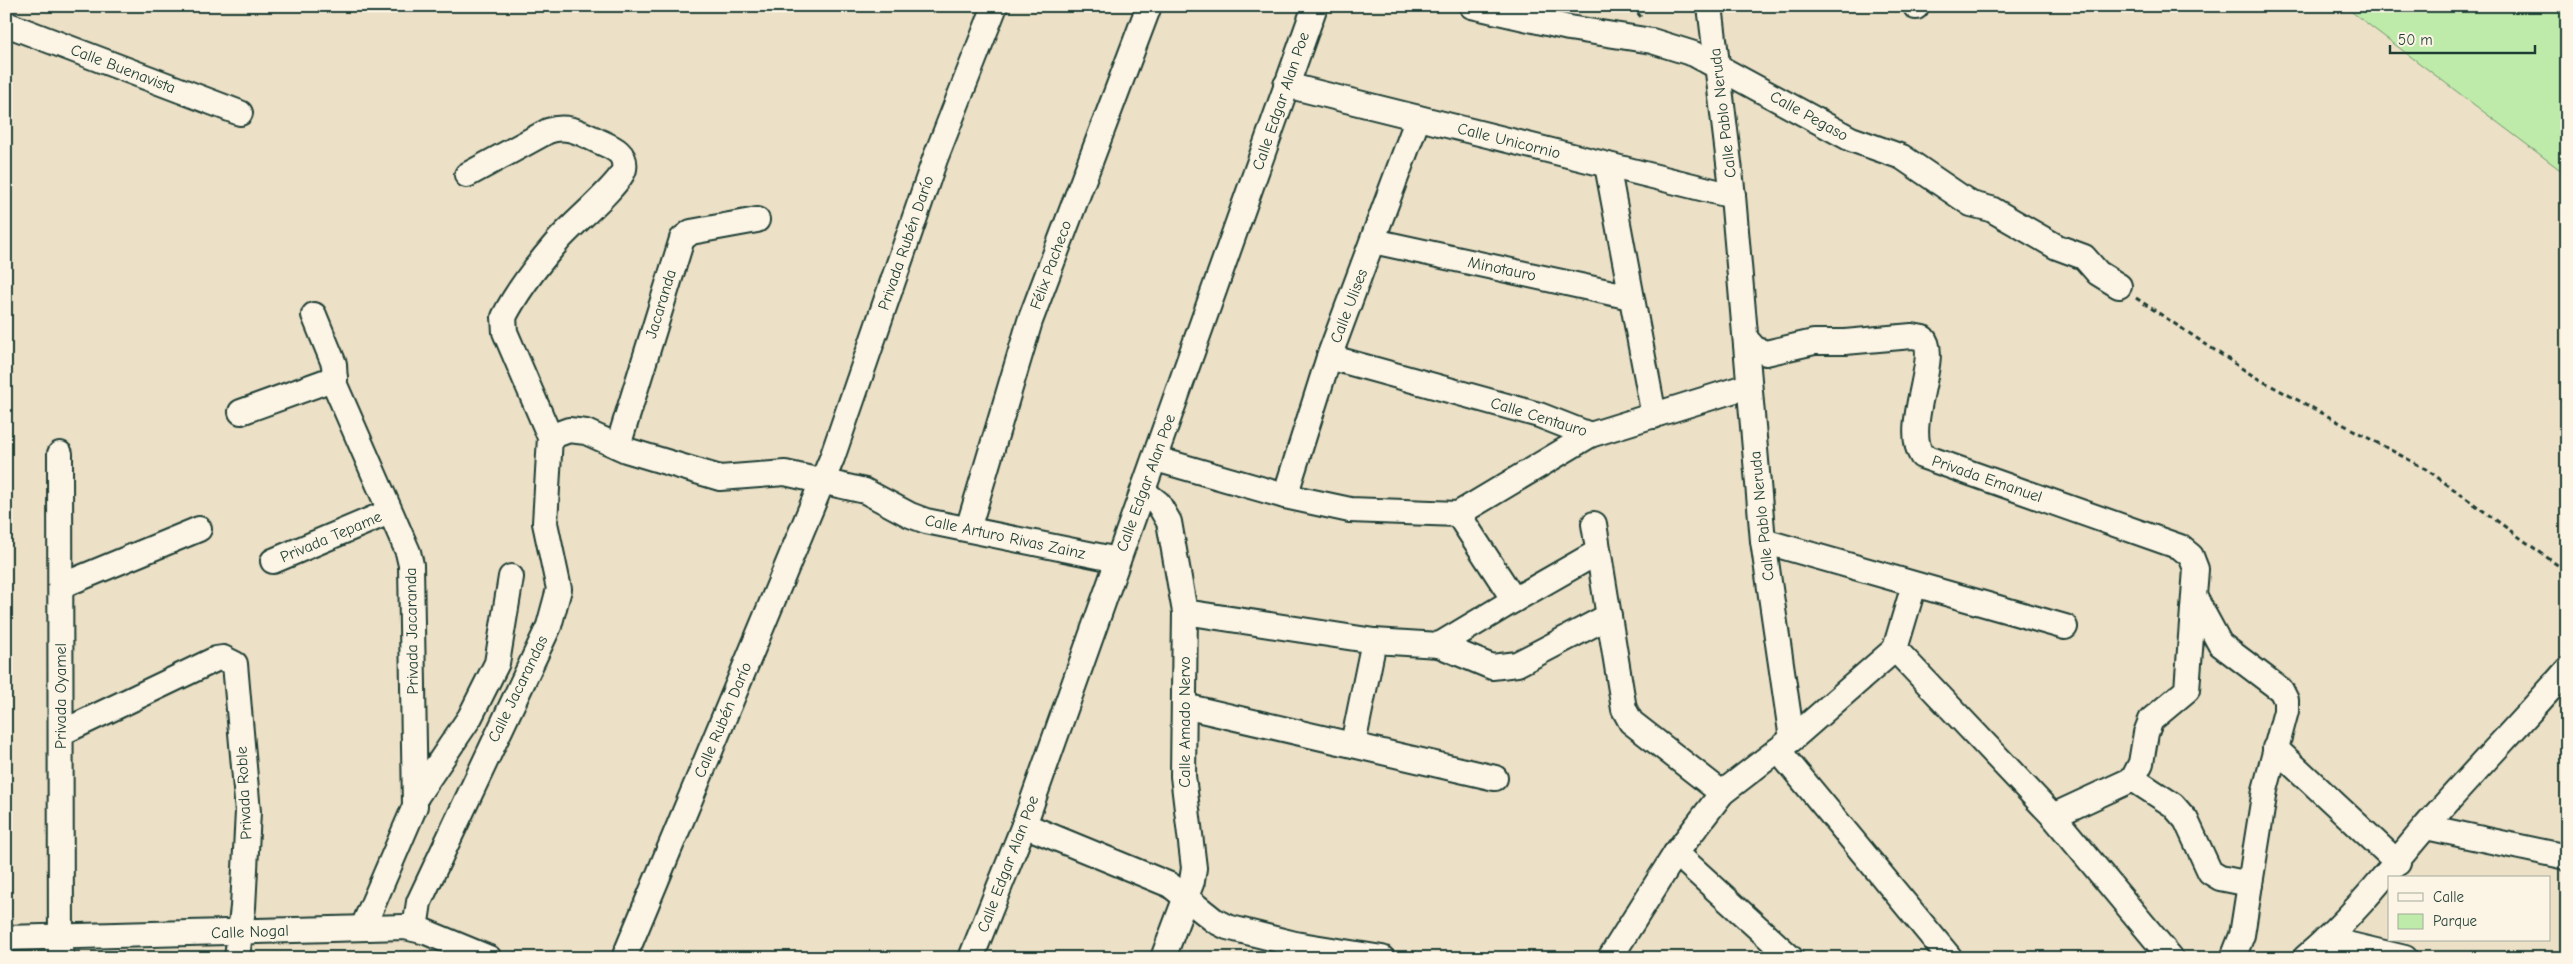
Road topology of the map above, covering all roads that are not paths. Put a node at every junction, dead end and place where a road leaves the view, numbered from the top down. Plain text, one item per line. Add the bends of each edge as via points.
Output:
1 (995, 6) edge
2 (1149, 6) edge
3 (1315, 6) edge
4 (1472, 6) edge
5 (1710, 6) edge
6 (6, 24) edge
7 (1717, 65) junction
8 (1286, 86) junction
9 (240, 114) dead end
10 (1418, 118) junction
11 (1607, 165) junction
12 (467, 174) dead end
13 (1733, 196) junction
14 (757, 220) dead end
15 (1373, 241) junction
16 (2119, 286) road end
17 (1631, 297) junction
18 (314, 315) dead end
19 (1746, 339) junction
20 (1329, 357) junction
21 (335, 378) junction
22 (1748, 386) junction
23 (241, 412) dead end
24 (1654, 416) junction
25 (1590, 435) junction
26 (550, 437) junction
27 (618, 446) junction
28 (60, 454) dead end
29 (1156, 459) junction
30 (823, 481) junction
31 (1144, 492) junction
32 (1285, 496) junction
33 (389, 512) junction
34 (1458, 514) junction
35 (1594, 524) dead end
36 (199, 529) dead end
37 (968, 529) junction
38 (1763, 541) junction
39 (1598, 552) junction
40 (1118, 560) junction
41 (273, 562) dead end
42 (510, 576) dead end
43 (1914, 585) junction
44 (61, 586) junction
45 (2194, 597) junction
46 (1514, 600) junction
47 (1185, 612) junction
48 (1609, 616) junction
49 (2065, 627) dead end
50 (1374, 641) junction
51 (1439, 645) junction
52 (1895, 649) junction
53 (2567, 670) edge
54 (1184, 706) junction
55 (61, 733) junction
56 (1353, 744) junction
57 (1785, 745) junction
58 (2275, 748) junction
59 (1495, 778) dead end
60 (2133, 779) junction
61 (1722, 794) junction
62 (416, 797) junction
63 (2053, 816) junction
64 (1024, 825) junction
65 (2426, 827) junction
66 (1676, 853) junction
67 (2567, 857) edge
68 (2398, 863) junction
69 (2250, 884) junction
70 (1186, 895) junction
71 (363, 928) junction
72 (415, 929) junction
73 (239, 933) junction
74 (6, 938) edge
75 (2326, 939) junction
76 (61, 947) edge
77 (1294, 951) edge
78 (237, 958) edge
79 (489, 958) edge
80 (624, 958) edge
81 (971, 958) edge
82 (1163, 958) edge
83 (1382, 958) edge
84 (1610, 958) edge
85 (1791, 958) edge
86 (1950, 958) edge
87 (2171, 958) edge
88 (2233, 958) edge
89 (2305, 958) edge
90 (2405, 958) edge

1 - 30 street, Privada Rubén Darío via 935,159
2 - 37 street, Félix Pacheco via 1030,321
3 - 8 street, Calle Edgar Alan Poe
4 - 7 street, Calle Pegaso via 1568,28 1652,41
5 - 7 street, Calle Pablo Neruda
6 - 9 street, Calle Buenavista
7 - 13 street, Calle Pablo Neruda
7 - 16 street, Calle Pegaso via 1852,139 1907,159 1971,204 1990,209 2057,247 2084,257 2098,273
8 - 10 street, Calle Unicornio
8 - 29 street, Calle Edgar Alan Poe
10 - 11 street, Calle Unicornio
10 - 15 street, Calle Ulises
11 - 13 street, Calle Unicornio
11 - 17 street
12 - 26 street via 561,127 611,146 622,156 624,170 616,184 556,242 503,322
13 - 19 street, Calle Pablo Neruda
14 - 27 street, Jacaranda via 691,232 682,239
15 - 17 street, Minotauro
15 - 20 street, Calle Ulises
17 - 24 street
18 - 21 street, Privada Jacaranda via 334,364
19 - 22 street, Calle Pablo Neruda
19 - 45 street, Privada Emanuel via 1755,349 1766,352 1814,342 1923,338 1929,351 1917,418 1917,443 1922,456 2180,547 2191,556 2196,569
20 - 25 street, Calle Centauro via 1539,415
20 - 32 street, Calle Ulises
21 - 23 street
21 - 33 street, Privada Jacaranda via 335,385
22 - 24 street, Calle Centauro
22 - 38 street, Calle Pablo Neruda
24 - 25 street, Calle Centauro
25 - 34 street
26 - 27 street, Calle Arturo Rivas Zainz via 569,430 586,432
26 - 72 street, Calle Jacarandas via 545,522 559,581 556,602 549,626 419,902
27 - 30 street, Calle Arturo Rivas Zainz via 720,478 780,472
28 - 44 street, Privada Oyamel
29 - 31 street, Calle Edgar Alan Poe
29 - 32 street
30 - 37 street, Calle Arturo Rivas Zainz via 865,491 917,518
30 - 80 street, Calle Rubén Darío
31 - 40 street, Calle Edgar Alan Poe
31 - 47 street, Calle Amado Nervo via 1158,503 1169,522
32 - 34 street via 1350,510
33 - 41 street, Privada Tepame
33 - 62 street, Privada Jacaranda via 411,565
34 - 46 street
35 - 39 street
36 - 44 street
37 - 40 street, Calle Arturo Rivas Zainz
38 - 43 street
38 - 57 street, Calle Pablo Neruda
39 - 46 street
39 - 48 street
40 - 64 street, Calle Edgar Alan Poe
42 - 62 street via 497,663 470,717
43 - 49 street
43 - 52 street
44 - 55 street, Privada Oyamel
45 - 58 street via 2220,644 2281,690 2286,710
45 - 60 street, Privada Emanuel via 2187,690 2151,720 2141,763
46 - 51 street
47 - 50 street
47 - 54 street, Calle Amado Nervo
48 - 51 street via 1517,664 1506,666 1492,668
48 - 61 street via 1624,709 1630,722
50 - 51 street
50 - 56 street
52 - 57 street
52 - 63 street
53 - 65 street
54 - 56 street
54 - 70 street, Calle Amado Nervo via 1183,776 1194,868
55 - 73 street, Privada Roble via 216,659 223,658 235,664 248,812
55 - 76 street, Privada Oyamel
56 - 59 street
57 - 61 street
57 - 86 street
58 - 68 street
58 - 69 street
60 - 63 street
60 - 69 street via 2173,805 2186,820 2210,872 2220,878
61 - 66 street
62 - 71 street, Privada Jacaranda via 412,815
63 - 87 street
64 - 70 street via 1170,885
64 - 81 street, Calle Edgar Alan Poe
65 - 67 street
65 - 68 street
66 - 84 street
66 - 85 street
68 - 75 street
69 - 88 street via 2242,935
70 - 77 street via 1207,915 1227,927
70 - 82 street, Calle Amado Nervo
71 - 72 street, Calle Nogal
71 - 73 street, Calle Nogal
72 - 79 street, Calle Nogal
73 - 76 street, Calle Nogal
73 - 78 street, Privada Roble
74 - 76 street, Calle Nogal
75 - 89 street
75 - 90 street
77 - 83 street

